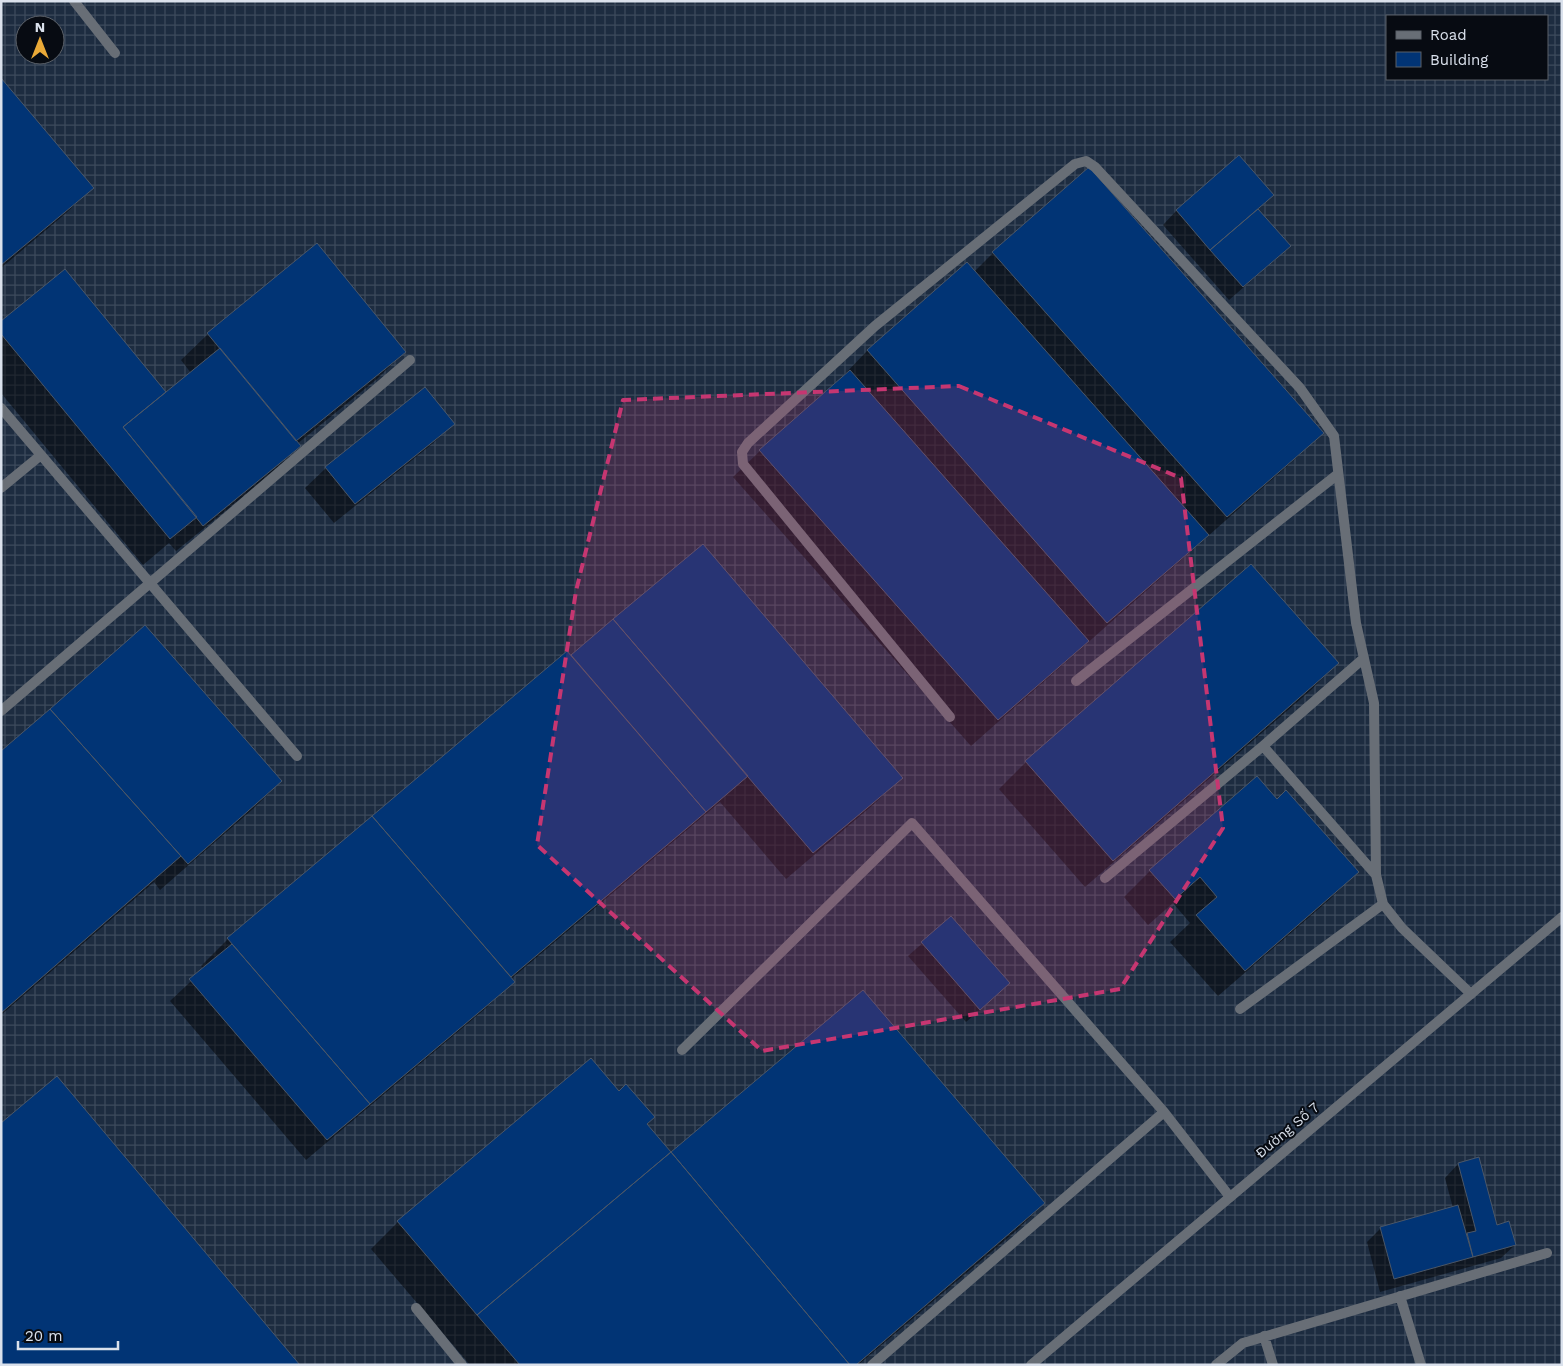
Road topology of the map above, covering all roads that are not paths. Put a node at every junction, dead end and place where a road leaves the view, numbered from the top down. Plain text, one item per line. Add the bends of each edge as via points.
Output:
1 (74, 1) edge
2 (114, 53) dead end
3 (410, 360) dead end
4 (1, 408) edge
5 (41, 454) junction
6 (1338, 474) junction
7 (1, 488) edge
8 (150, 582) junction
9 (1364, 658) junction
10 (1076, 681) dead end
11 (1, 711) edge
12 (950, 717) dead end
13 (1263, 746) junction
14 (297, 756) dead end
15 (1376, 875) junction
16 (1105, 878) dead end
17 (1383, 904) junction
18 (1562, 917) edge
19 (1471, 994) junction
20 (1240, 1009) dead end
21 (682, 1050) dead end
22 (1164, 1112) junction
23 (1230, 1196) junction
24 (1547, 1253) dead end
25 (1400, 1296) junction
26 (416, 1308) dead end
27 (1264, 1336) junction
28 (462, 1365) edge
29 (872, 1365) edge
30 (1031, 1365) edge
31 (1216, 1365) edge
32 (1273, 1365) edge
33 (1421, 1365) edge

1 - 2 street
3 - 8 street
4 - 5 street
5 - 7 street
5 - 8 street
6 - 9 street via 1356,623
6 - 10 street
6 - 12 street via 1334,436 1300,388 1095,167 1086,161 1075,164 875,326 742,452 743,464
8 - 11 street
8 - 14 street
9 - 13 street
9 - 15 street via 1374,703
13 - 15 street
13 - 16 street
15 - 17 street
17 - 19 street via 1402,928
17 - 20 street
18 - 19 street, Đường Số 7
19 - 23 street, Đường Số 7
21 - 22 street via 912,823
22 - 23 street
22 - 29 street
23 - 30 street, Đường Số 7
24 - 25 street
25 - 27 street
25 - 33 street
26 - 28 street
27 - 31 street via 1243,1343
27 - 32 street

